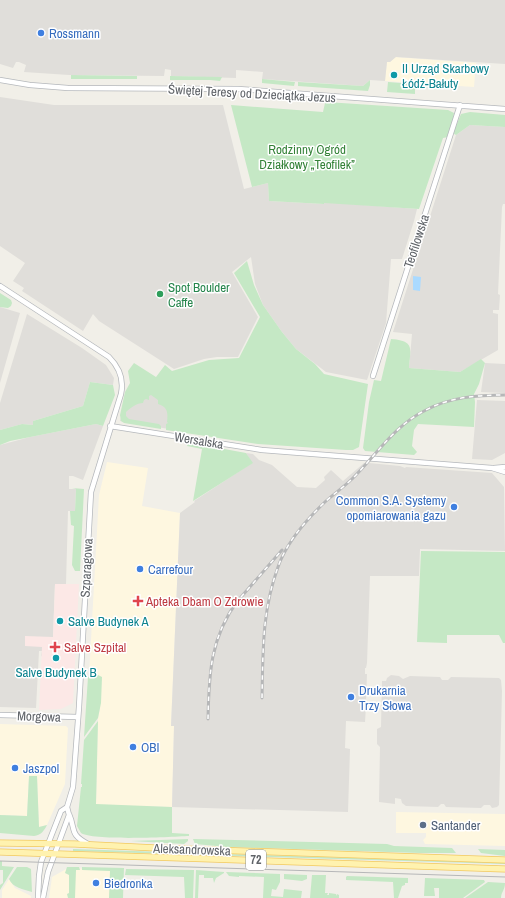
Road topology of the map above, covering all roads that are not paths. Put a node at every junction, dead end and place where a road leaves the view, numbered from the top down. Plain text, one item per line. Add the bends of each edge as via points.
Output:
1 (0, 80) edge
2 (460, 105) junction
3 (505, 109) edge
4 (0, 286) edge
5 (373, 376) dead end
6 (110, 426) junction
7 (505, 467) edge
8 (492, 468) junction
9 (505, 472) edge
10 (0, 715) edge
11 (78, 717) junction
12 (67, 807) junction
13 (69, 813) junction
14 (0, 843) edge
15 (48, 843) junction
16 (59, 844) junction
17 (88, 844) junction
18 (0, 852) edge
19 (44, 853) junction
20 (55, 854) junction
21 (505, 860) edge
22 (505, 869) edge
23 (38, 898) edge
24 (43, 898) edge

1 - 2 street, Świętej Teresy od Dzieciątka Jezus via 55,87 238,89
2 - 3 street, Świętej Teresy od Dzieciątka Jezus
2 - 5 street, Teofilowska
4 - 6 street via 115,363 122,387
6 - 8 street, Wersalska via 267,450
6 - 11 street, Szparagowa via 91,490
7 - 8 street, Wersalska
8 - 9 street, Wersalska
10 - 11 street, Morgowa
11 - 12 street, Szparagowa via 73,787
12 - 13 street
12 - 15 street, Szparagowa via 61,811
13 - 16 street
13 - 17 street via 75,834
14 - 15 main road, Aleksandrowska / 72
15 - 16 main road, Aleksandrowska / 72
15 - 19 street, Szparagowa
16 - 17 main road, Aleksandrowska / 72
16 - 20 street
17 - 21 main road, Aleksandrowska / 72
18 - 19 main road, Aleksandrowska / 72
19 - 20 main road, Aleksandrowska / 72
19 - 23 street, Szparagowa via 39,873
20 - 22 main road, Aleksandrowska / 72
20 - 24 street

